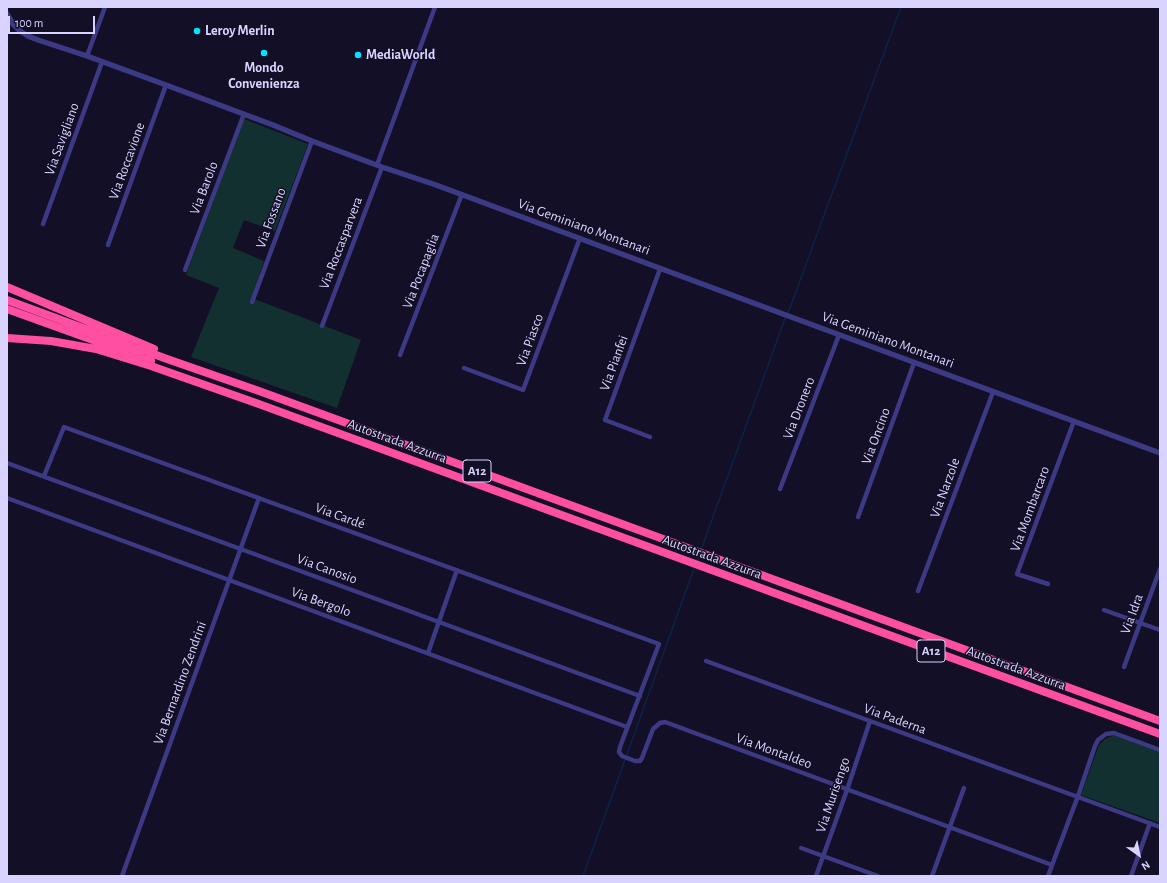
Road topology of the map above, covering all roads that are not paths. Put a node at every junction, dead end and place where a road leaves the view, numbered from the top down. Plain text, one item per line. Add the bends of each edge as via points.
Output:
1 (105, 7) edge
2 (435, 7) edge
3 (7, 14) edge
4 (87, 56) junction
5 (102, 62) junction
6 (166, 85) junction
7 (244, 114) junction
8 (312, 141) junction
9 (379, 166) junction
10 (462, 194) junction
11 (43, 224) dead end
12 (580, 238) junction
13 (108, 245) dead end
14 (660, 269) junction
15 (185, 270) dead end
16 (7, 287) edge
17 (7, 300) edge
18 (252, 302) dead end
19 (12, 308) edge
20 (322, 326) dead end
21 (839, 335) junction
22 (7, 338) edge
23 (400, 354) dead end
24 (914, 363) junction
25 (464, 368) dead end
26 (259, 391) junction
27 (993, 392) junction
28 (256, 403) junction
29 (1074, 421) junction
30 (650, 437) dead end
31 (1160, 453) edge
32 (7, 463) edge
33 (44, 476) junction
34 (780, 489) dead end
35 (7, 498) edge
36 (259, 498) junction
37 (858, 517) dead end
38 (240, 548) junction
39 (1160, 569) edge
40 (457, 570) junction
41 (229, 580) junction
42 (1048, 584) dead end
43 (918, 591) dead end
44 (1104, 610) dead end
45 (438, 622) junction
46 (1140, 622) junction
47 (1160, 630) edge
48 (659, 644) joint
49 (428, 653) junction
50 (706, 661) dead end
51 (1124, 667) dead end
52 (640, 696) junction
53 (870, 721) junction
54 (1160, 721) edge
55 (628, 728) junction
56 (1160, 734) edge
57 (1160, 750) edge
58 (964, 788) dead end
59 (847, 790) junction
60 (1078, 796) junction
61 (1150, 823) junction
62 (950, 827) junction
63 (1160, 827) edge
64 (801, 848) dead end
65 (823, 856) junction
66 (1052, 865) junction
67 (122, 876) edge
68 (816, 876) edge
69 (878, 876) edge
70 (932, 876) edge
71 (1048, 876) edge
72 (1131, 876) edge

1 - 4 street
2 - 9 street, Via Roccasparvera
3 - 4 street, Via Geminiano Montanari via 13,24 28,36
4 - 5 street, Via Geminiano Montanari
5 - 6 street, Via Geminiano Montanari
5 - 11 street, Via Savigliano
6 - 7 street, Via Geminiano Montanari
6 - 13 street, Via Roccavione
7 - 8 street, Via Geminiano Montanari
7 - 15 street, Via Barolo
8 - 9 street, Via Geminiano Montanari
8 - 18 street, Via Fossano
9 - 10 street, Via Geminiano Montanari
9 - 20 street, Via Roccasparvera
10 - 12 street, Via Geminiano Montanari
10 - 23 street, Via Pocapaglia
12 - 14 street, Via Geminiano Montanari
12 - 25 street, Via Piasco via 524,390
14 - 21 street, Via Geminiano Montanari
14 - 30 street, Via Pianfei via 605,420
16 - 26 highway
17 - 19 highway
19 - 26 highway
19 - 28 highway via 167,366
21 - 24 street, Via Geminiano Montanari
21 - 34 street, Via Dronero
22 - 28 highway via 51,341 96,349
24 - 27 street, Via Geminiano Montanari
24 - 37 street, Via Oncino
26 - 54 highway, Autostrada Azzurra / A12
27 - 29 street, Via Geminiano Montanari
27 - 43 street, Via Narzole
28 - 56 highway, Autostrada Azzurra / A12
29 - 31 street, Via Geminiano Montanari
29 - 42 street, Via Mombarcaro via 1017,574
32 - 33 street, Via Canosio
33 - 36 street, Via Cardé via 64,427
33 - 38 street, Via Canosio
35 - 41 street, Via Bergolo
36 - 38 street, Via Bernardino Zendrini
36 - 40 street, Via Cardé
38 - 41 street, Via Bernardino Zendrini
38 - 45 street, Via Canosio
39 - 46 street, Via Idra
40 - 45 street
40 - 48 street, Via Cardé
41 - 49 street, Via Bergolo
41 - 67 street, Via Bernardino Zendrini
44 - 46 street
45 - 49 street
45 - 52 street, Via Canosio
46 - 47 street
46 - 51 street, Via Idra
48 - 52 street, Via Montaldeo
49 - 55 street, Via Bergolo
50 - 53 street, Via Paderna
52 - 55 street, Via Montaldeo
53 - 59 street, Via Murisengo
53 - 60 street, Via Paderna
55 - 59 street, Via Montaldeo via 619,752 624,758 637,762 641,759 653,729 664,722
57 - 60 street via 1116,734 1104,735 1095,746
58 - 62 street
59 - 62 street, Via Montaldeo
59 - 65 street, Via Murisengo
60 - 61 street, Via Paderna
60 - 66 street
61 - 63 street, Via Paderna
61 - 72 street
62 - 66 street, Via Montaldeo
62 - 70 street
64 - 65 street
65 - 68 street, Via Murisengo
65 - 69 street
66 - 71 street

